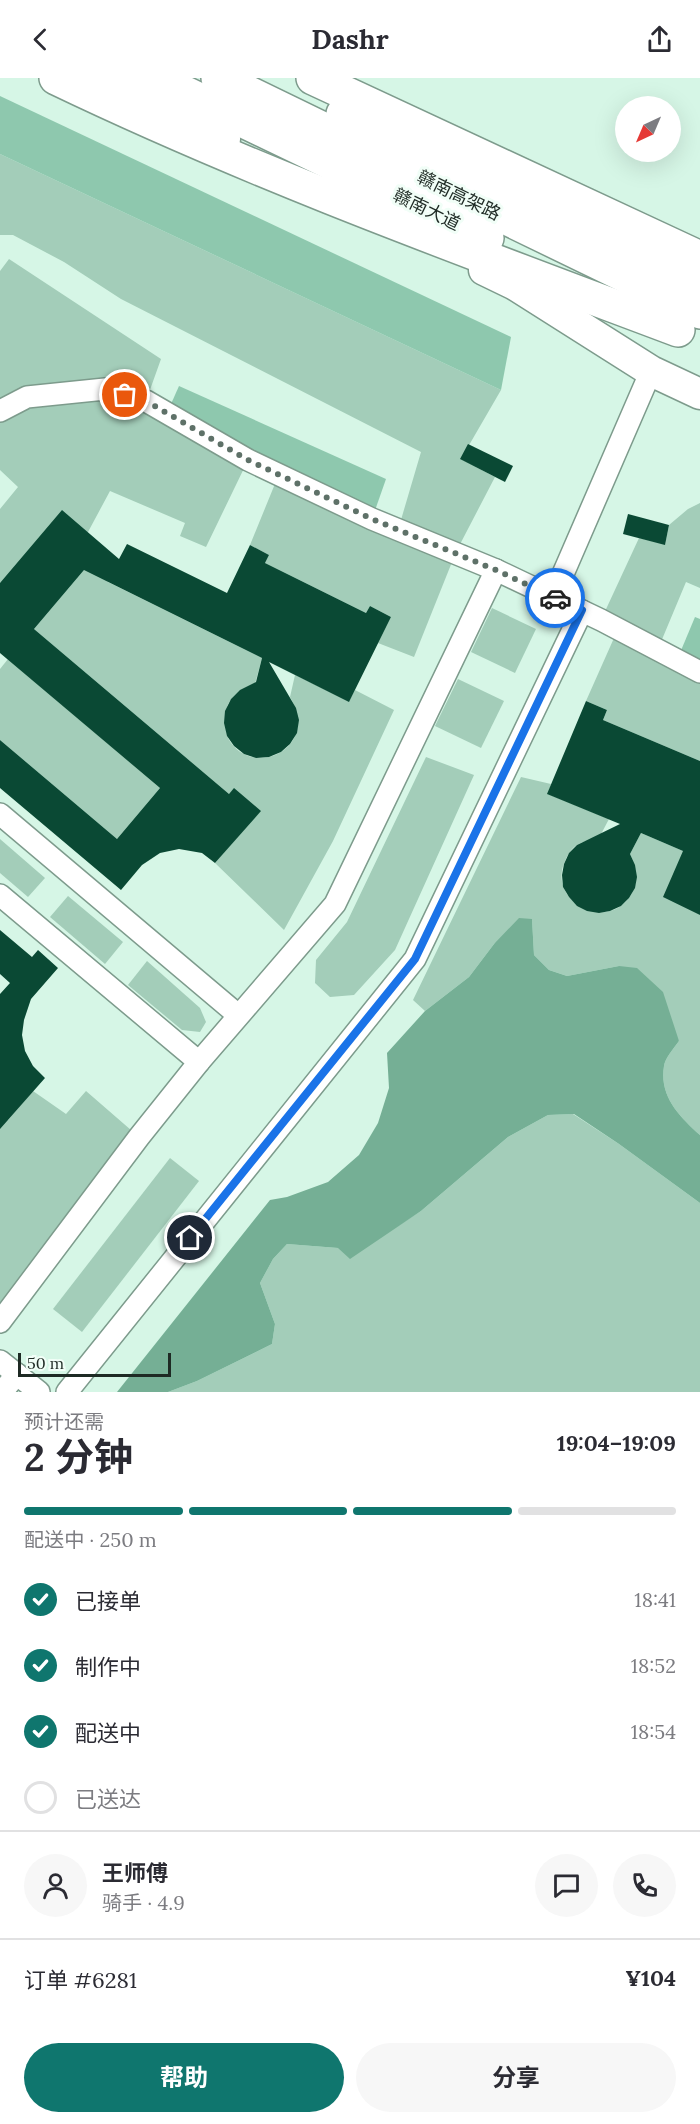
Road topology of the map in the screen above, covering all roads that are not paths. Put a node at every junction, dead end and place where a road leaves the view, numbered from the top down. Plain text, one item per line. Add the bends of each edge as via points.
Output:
1 (35, 78) edge
2 (154, 78) edge
3 (218, 78) edge
4 (266, 78) edge
5 (313, 78) edge
6 (345, 78) edge
7 (363, 78) edge
8 (81, 82) edge
9 (424, 115) junction
10 (506, 167) junction
11 (392, 223) junction
12 (700, 240) edge
13 (700, 258) edge
14 (477, 266) junction
15 (700, 281) edge
16 (693, 328) edge
17 (651, 371) junction
18 (700, 394) edge
19 (0, 411) edge
20 (496, 570) junction
21 (553, 597) junction
22 (582, 610) junction
23 (700, 672) edge
24 (0, 814) edge
25 (0, 895) edge
26 (238, 1015) junction
27 (199, 1062) junction
28 (0, 1322) edge
29 (8, 1368) edge
30 (2, 1392) edge
31 (39, 1392) edge
32 (68, 1392) edge

1 - 14 street via 309,203
2 - 16 main road, 赣南大道
3 - 16 main road, 赣南高架路
4 - 15 main road, 赣南高架路
5 - 10 main road
6 - 9 street
7 - 9 main road
8 - 11 main road via 228,157
9 - 10 main road
9 - 12 street
10 - 13 main road
11 - 14 street
11 - 16 main road
14 - 17 street via 515,285
17 - 18 street
17 - 21 street
19 - 20 street via 27,397 105,388 146,401 248,460 372,519
20 - 21 street
20 - 26 street via 335,904
21 - 22 street
22 - 23 street
22 - 32 street via 415,959
24 - 26 street
25 - 27 street
26 - 27 street
27 - 28 street
29 - 30 street
29 - 31 street

